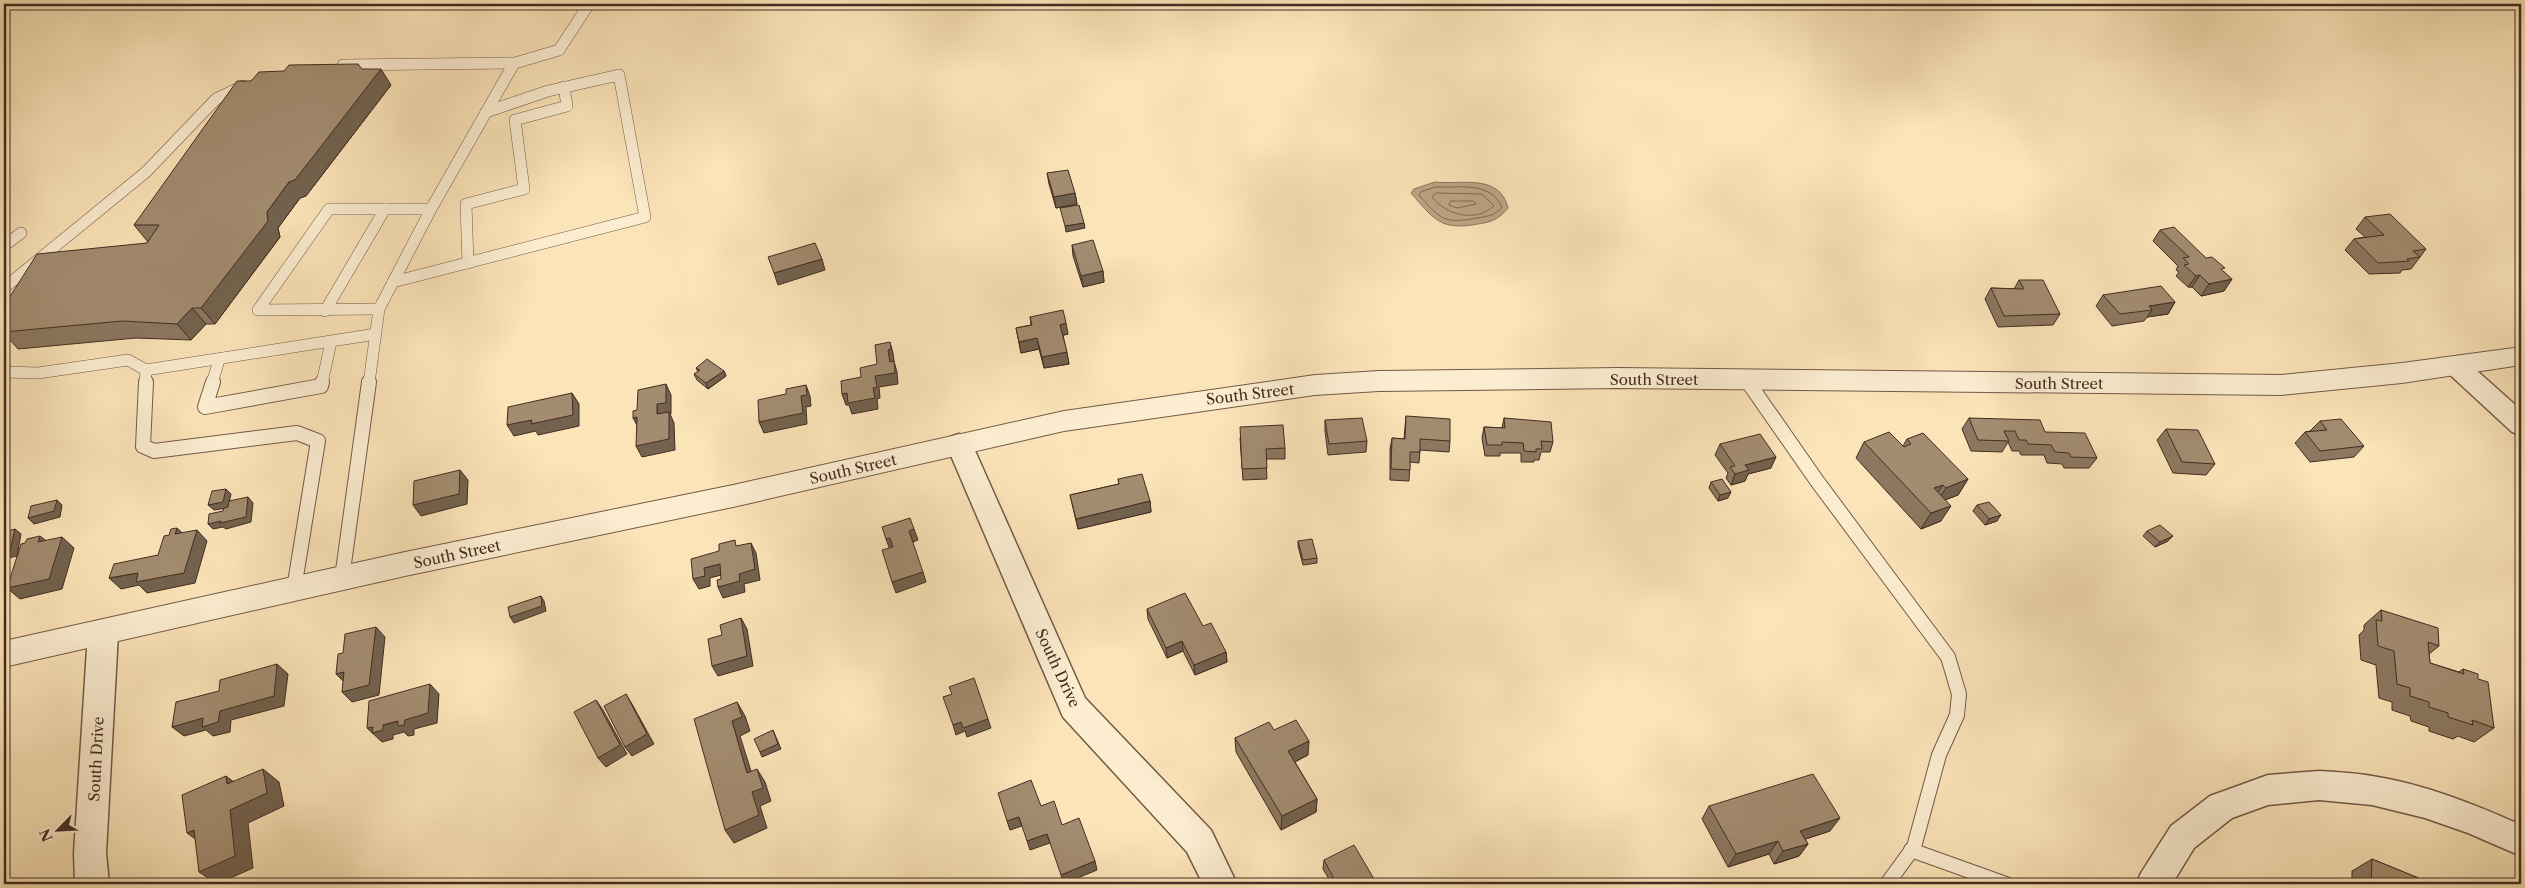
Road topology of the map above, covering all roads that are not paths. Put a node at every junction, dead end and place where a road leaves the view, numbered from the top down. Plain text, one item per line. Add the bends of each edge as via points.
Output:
1 (589, 4) edge
2 (334, 65) edge
3 (513, 65) dead end
4 (254, 82) edge
5 (564, 87) junction
6 (486, 112) junction
7 (385, 209) junction
8 (431, 209) junction
9 (22, 233) dead end
10 (4, 246) edge
11 (468, 263) junction
12 (393, 282) junction
13 (4, 286) edge
14 (379, 309) junction
15 (325, 311) junction
16 (376, 334) junction
17 (331, 342) junction
18 (2521, 356) edge
19 (219, 360) junction
20 (2456, 366) junction
21 (146, 370) junction
22 (4, 372) edge
23 (1746, 379) junction
24 (2521, 425) edge
25 (959, 444) junction
26 (342, 578) junction
27 (294, 589) junction
28 (104, 633) junction
29 (4, 654) edge
30 (2521, 841) edge
31 (1912, 850) junction
32 (92, 884) edge
33 (1220, 884) edge
34 (1887, 884) edge
35 (2006, 884) edge
36 (2153, 884) edge

1 - 2 lane via 559,50 515,63
3 - 6 lane
4 - 13 lane via 216,99 146,172
5 - 6 lane
5 - 11 lane via 567,106 515,120 524,189 466,204
5 - 11 lane via 619,75 645,217
6 - 8 lane
7 - 8 lane
7 - 15 lane
7 - 15 lane via 329,209 258,310
8 - 12 lane
9 - 10 lane
11 - 12 lane
12 - 14 lane
14 - 15 lane
14 - 16 lane
16 - 17 lane
16 - 26 lane
17 - 19 lane
17 - 19 lane via 321,386 205,406
18 - 20 street, South Street
19 - 21 lane
20 - 23 street, South Street via 2282,386
20 - 24 street
21 - 22 lane via 128,360 38,373
21 - 27 lane via 142,446 154,451 297,433 318,441
23 - 25 street, South Street via 1344,383 1101,415
23 - 31 lane via 1817,482 1948,657 1960,694 1957,715 1939,754
25 - 26 street, South Street via 733,496
25 - 33 street, South Drive via 1074,707 1199,841
26 - 27 street, South Street
27 - 28 street, South Street
28 - 29 street, South Street
28 - 32 street, South Drive via 90,853
30 - 36 street via 2454,810 2386,792 2328,786 2276,788 2232,801 2196,824 2170,851
31 - 34 lane
31 - 35 lane

